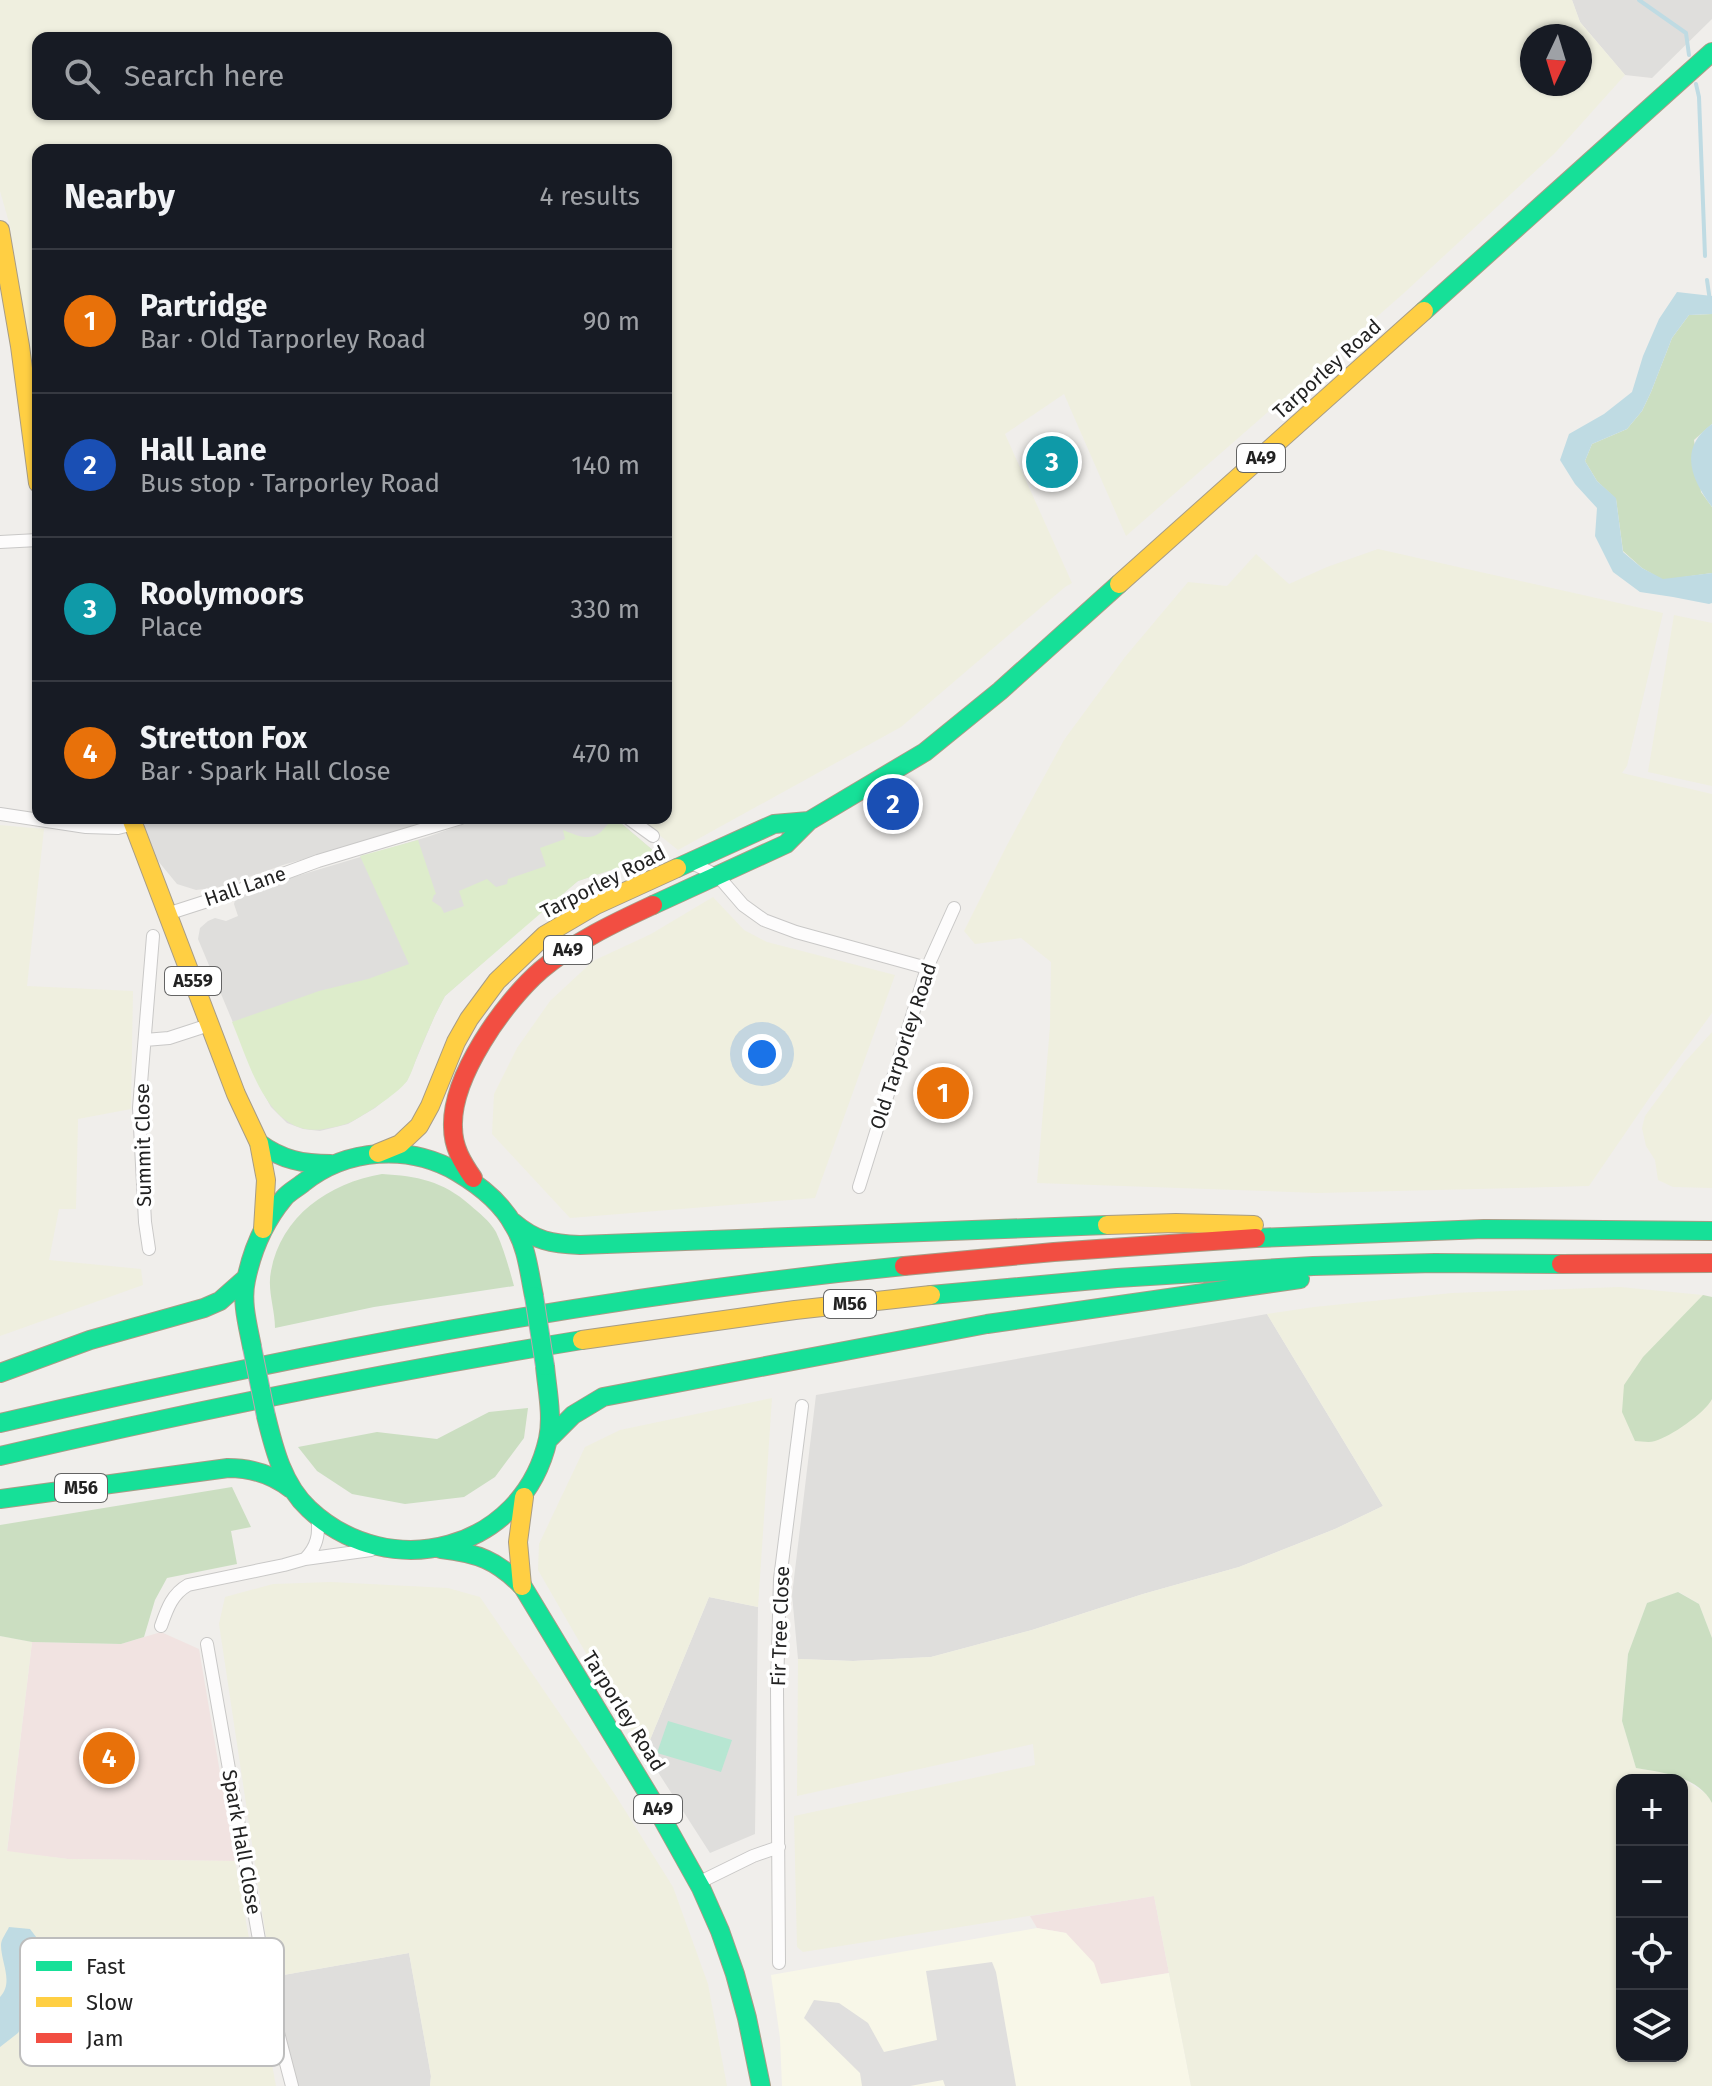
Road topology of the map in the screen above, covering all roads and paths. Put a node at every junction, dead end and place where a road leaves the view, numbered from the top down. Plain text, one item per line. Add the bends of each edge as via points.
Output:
1 (1712, 52) edge
2 (0, 230) edge
3 (32, 437) edge
4 (32, 540) edge
5 (0, 542) edge
6 (0, 814) edge
7 (32, 819) edge
8 (809, 821) junction
9 (66, 824) edge
10 (127, 824) edge
11 (134, 824) edge
12 (441, 824) edge
13 (636, 824) edge
14 (653, 836) dead end
15 (690, 862) junction
16 (718, 876) junction
17 (954, 908) dead end
18 (167, 914) junction
19 (153, 936) dead end
20 (927, 968) junction
21 (209, 1025) junction
22 (145, 1040) junction
23 (259, 1143) junction
24 (378, 1153) junction
25 (331, 1164) junction
26 (473, 1178) junction
27 (859, 1187) dead end
28 (513, 1222) junction
29 (263, 1229) junction
30 (1411, 1230) junction
31 (1712, 1231) edge
32 (149, 1249) dead end
33 (1412, 1262) junction
34 (1712, 1263) edge
35 (246, 1278) junction
36 (0, 1373) edge
37 (802, 1406) dead end
38 (0, 1423) edge
39 (549, 1439) junction
40 (0, 1456) edge
41 (293, 1491) junction
42 (524, 1497) junction
43 (0, 1499) edge
44 (317, 1517) junction
45 (381, 1549) junction
46 (441, 1549) junction
47 (305, 1559) junction
48 (523, 1587) junction
49 (161, 1626) dead end
50 (207, 1644) dead end
51 (779, 1847) junction
52 (698, 1883) junction
53 (259, 1938) edge
54 (779, 1963) dead end
55 (284, 2055) edge
56 (292, 2086) edge
57 (761, 2086) edge

1 - 8 main road, Tarporley Road / A49 via 1000,691 925,752
2 - 3 main road
4 - 5 street
6 - 7 street
8 - 15 main road, Tarporley Road / A49 via 774,824
8 - 16 main road, Tarporley Road / A49 via 786,844
9 - 10 street
11 - 18 main road, A559
12 - 18 street, Hall Lane
13 - 14 street
15 - 16 street
15 - 24 main road, Tarporley Road / A49 via 596,905 528,950 469,1019 419,1126 400,1144
16 - 20 street via 764,920
16 - 26 main road, Tarporley Road / A49 via 577,944 512,1000 476,1056 452,1118 456,1149
17 - 20 street, Old Tarporley Road
18 - 21 main road, A559
19 - 22 street, Summit Close
20 - 27 street, Old Tarporley Road
21 - 22 street
21 - 23 main road, A559
22 - 32 street, Summit Close via 139,1108
23 - 25 main road via 296,1163
23 - 29 main road, A559 via 266,1180
24 - 25 main road
24 - 26 main road via 424,1157
25 - 29 main road via 286,1195
26 - 28 main road
28 - 30 main road, M56 via 532,1237 588,1245 1176,1223
28 - 39 main road, bridge via 534,1296
29 - 35 main road
30 - 31 main road, M56
30 - 38 main road, M56 via 1056,1252 689,1293 357,1346
33 - 34 main road, M56
33 - 39 main road, M56 via 987,1324 603,1397 560,1424
33 - 40 main road, M56 via 1083,1281 801,1309 350,1380
35 - 36 main road via 204,1308 90,1340
35 - 41 main road, bridge via 246,1310 274,1453
37 - 51 street, Fir Tree Close via 780,1579
39 - 42 main road
41 - 43 main road, M56 via 258,1470 228,1468
41 - 44 main road
42 - 46 main road via 487,1529
42 - 48 main road, Tarporley Road / A49 via 517,1540
44 - 45 main road via 345,1537
44 - 47 street via 316,1543
45 - 46 main road
45 - 47 street
46 - 48 main road, Tarporley Road / A49 via 483,1556 509,1571
47 - 49 street via 188,1585 169,1604
48 - 52 main road, Tarporley Road / A49
50 - 53 street, Spark Hall Close
51 - 52 street
51 - 54 street, Fir Tree Close
52 - 57 main road, Tarporley Road / A49 via 742,1994
55 - 56 street, Spark Hall Close

